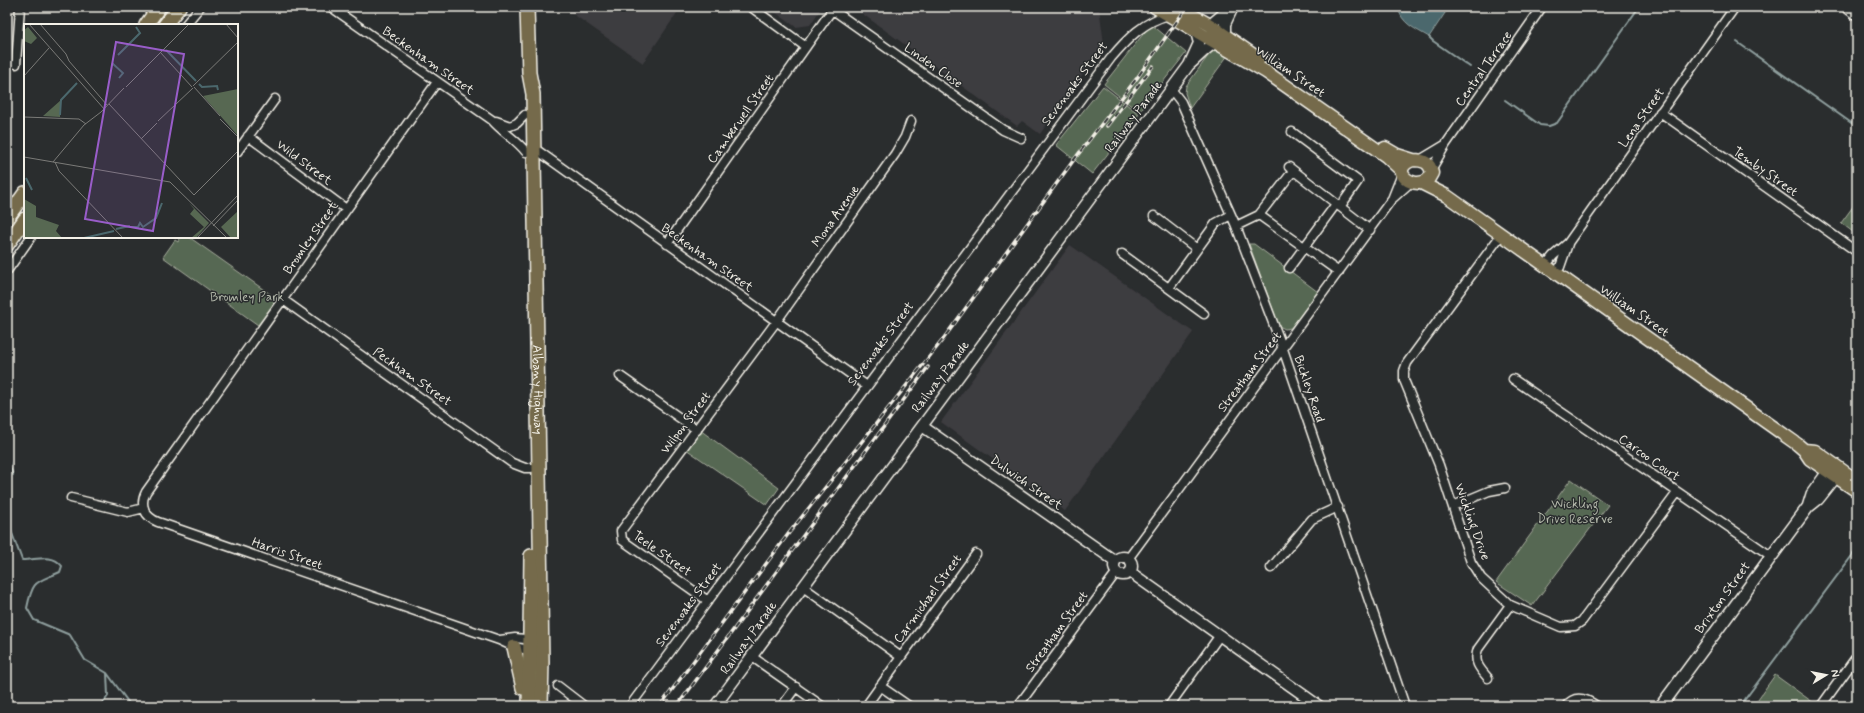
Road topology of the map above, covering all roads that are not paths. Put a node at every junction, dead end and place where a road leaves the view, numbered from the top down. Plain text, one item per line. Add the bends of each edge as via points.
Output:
1 (20, 7) edge
2 (158, 7) edge
3 (178, 7) edge
4 (200, 7) edge
5 (332, 7) edge
6 (527, 7) edge
7 (750, 7) edge
8 (1156, 7) edge
9 (1542, 7) edge
10 (1735, 7) edge
11 (1845, 7) edge
12 (834, 8) edge
13 (1232, 8) edge
14 (1174, 11) edge
15 (1857, 16) edge
16 (147, 24) edge
17 (166, 24) edge
18 (187, 24) edge
19 (1210, 25) junction
20 (1195, 29) junction
21 (1221, 39) junction
22 (806, 47) junction
23 (16, 64) dead end
24 (1189, 65) junction
25 (529, 73) junction
26 (437, 82) junction
27 (1171, 89) junction
28 (275, 99) dead end
29 (1660, 112) junction
30 (525, 115) junction
31 (492, 120) junction
32 (911, 121) dead end
33 (1292, 132) dead end
34 (248, 136) junction
35 (1021, 138) dead end
36 (1446, 144) junction
37 (530, 150) junction
38 (238, 151) edge
39 (1416, 160) junction
40 (1431, 172) junction
41 (1409, 178) junction
42 (24, 194) edge
43 (1447, 196) junction
44 (1338, 205) junction
45 (346, 209) junction
46 (1231, 215) junction
47 (1260, 215) junction
48 (1154, 216) dead end
49 (7, 218) edge
50 (24, 220) edge
51 (1236, 226) junction
52 (1370, 230) junction
53 (1501, 235) junction
54 (30, 238) edge
55 (1568, 243) junction
56 (667, 244) junction
57 (7, 245) edge
58 (1304, 248) junction
59 (1197, 250) junction
60 (1857, 252) edge
61 (1122, 254) dead end
62 (1545, 266) junction
63 (1289, 268) dead end
64 (7, 271) edge
65 (1339, 272) junction
66 (1556, 273) junction
67 (1169, 288) junction
68 (282, 299) junction
69 (1204, 314) dead end
70 (776, 322) junction
71 (1283, 349) junction
72 (620, 376) dead end
73 (1513, 379) dead end
74 (867, 386) junction
75 (922, 426) junction
76 (697, 430) junction
77 (531, 468) junction
78 (1834, 471) junction
79 (1857, 481) edge
80 (1505, 488) dead end
81 (1857, 491) edge
82 (1677, 493) junction
83 (71, 498) dead end
84 (1453, 506) junction
85 (1338, 507) junction
86 (144, 508) junction
87 (622, 540) joint
88 (976, 554) dead end
89 (1771, 556) junction
90 (1128, 559) junction
91 (1115, 561) junction
92 (1271, 568) dead end
93 (1130, 572) junction
94 (1116, 573) junction
95 (803, 587) junction
96 (708, 601) junction
97 (1510, 605) junction
98 (1220, 635) junction
99 (499, 640) junction
100 (514, 647) junction
101 (537, 649) junction
102 (752, 656) junction
103 (1857, 656) edge
104 (901, 657) junction
105 (1488, 678) dead end
106 (558, 686) dead end
107 (880, 686) junction
108 (796, 687) junction
109 (525, 706) edge
110 (529, 706) edge
111 (541, 706) edge
112 (547, 706) edge
113 (584, 706) edge
114 (630, 706) edge
115 (715, 706) edge
116 (782, 706) edge
117 (822, 706) edge
118 (866, 706) edge
119 (909, 706) edge
120 (1018, 706) edge
121 (1169, 706) edge
122 (1320, 706) edge
123 (1405, 706) edge
124 (1566, 706) edge
125 (1597, 706) edge
126 (1661, 706) edge
127 (1821, 706) edge

1 - 23 street
2 - 16 highway
3 - 17 highway
4 - 18 street
5 - 26 street, Beckenham Street
6 - 25 highway, Albany Highway
7 - 22 street
8 - 14 main road, William Street
9 - 36 street, Central Terrace
10 - 29 street, Lena Street
11 - 15 street
12 - 22 street, Camberwell Street
12 - 35 street, Linden Close via 1003,130
13 - 19 street
13 - 21 street
14 - 19 main road, William Street
14 - 20 main road, William Street
14 - 74 street, Sevenoaks Street via 1141,29 1111,58
19 - 21 main road, William Street
20 - 21 main road, William Street
20 - 24 street, Railway Parade via 1199,44
21 - 24 street, Railway Parade via 1206,48
21 - 39 main road, William Street via 1390,152
21 - 41 main road, William Street via 1386,156
22 - 56 street, Camberwell Street
24 - 27 street, Railway Parade
25 - 30 highway, Albany Highway
25 - 37 highway, Albany Highway via 533,94
26 - 31 street, Beckenham Street
26 - 45 street, Bromley Street
27 - 46 street, Bickley Road via 1180,102
27 - 75 street, Railway Parade
28 - 34 street
29 - 55 street, Lena Street
29 - 60 street, Temby Street
30 - 31 street, Beckenham Street via 510,126
30 - 37 highway, Albany Highway
31 - 37 street, Beckenham Street
32 - 70 street, Mona Avenue via 895,154
33 - 44 street via 1358,181
34 - 38 street
34 - 45 street, Wild Street
36 - 39 street, Central Terrace
36 - 40 street, Central Terrace
37 - 56 street, Beckenham Street
37 - 77 highway, Albany Highway
37 - 101 highway, Albany Highway
39 - 40 main road, William Street via 1425,162
39 - 41 main road via 1405,164
40 - 41 main road via 1428,180
40 - 43 main road, William Street
41 - 43 main road, William Street
41 - 52 street, Streatham Street
42 - 49 highway
43 - 53 main road, William Street
44 - 47 street via 1291,169
44 - 52 street
44 - 58 street
45 - 68 street, Bromley Street
46 - 51 street, Bickley Road
46 - 59 street via 1216,223
47 - 51 street
47 - 58 street
48 - 59 street
50 - 57 highway
51 - 71 street, Bickley Road
52 - 65 street, Streatham Street
53 - 62 main road, William Street
53 - 84 street, Wickling Drive via 1407,363 1404,371 1404,380
54 - 64 street
55 - 62 street, Lena Street
55 - 66 street, Lena Street
56 - 70 street, Beckenham Street
58 - 63 street
58 - 65 street
59 - 67 street
61 - 67 street
62 - 66 main road, William Street
65 - 71 street, Streatham Street
66 - 78 main road, William Street via 1804,450 1810,459
67 - 69 street
68 - 77 street, Peckham Street via 512,463
68 - 86 street, Bromley Street via 146,492 143,498
70 - 74 street, Beckenham Street
70 - 76 street, Wilpon Street
71 - 85 street, Bickley Road
71 - 90 street, Streatham Street
72 - 76 street
73 - 82 street, Carcoo Court
74 - 96 street, Sevenoaks Street
75 - 91 street, Dulwich Street
75 - 95 street, Railway Parade
76 - 87 street, Wilpon Street via 620,531
77 - 101 highway, Albany Highway
78 - 79 main road, William Street
78 - 81 main road, William Street
78 - 89 main road, Brixton Street via 1818,499 1808,507
80 - 84 street via 1489,491
82 - 89 street, Carcoo Court
82 - 97 street, Wickling Drive via 1582,621 1575,626 1561,627
83 - 86 street via 128,512
84 - 97 street, Wickling Drive via 1471,562 1481,578
85 - 92 street via 1312,519
85 - 123 street, Bickley Road
86 - 99 street, Harris Street via 148,517 158,522
87 - 96 street, Teele Street
88 - 104 street, Carmichael Street
89 - 126 main road, Brixton Street
90 - 91 street via 1122,557
90 - 93 street via 1132,567
91 - 94 street via 1113,566
93 - 94 street via 1124,576
93 - 98 street
94 - 120 street, Streatham Street
95 - 102 street, Railway Parade
95 - 104 street, Carmichael Street
96 - 114 street, Sevenoaks Street
97 - 105 street via 1475,656 1479,668
98 - 121 street
98 - 122 street
99 - 100 street, Harris Street
99 - 101 street, Harris Street via 515,638
100 - 101 street, Harris Street
100 - 109 highway
101 - 110 highway, Albany Highway
101 - 111 highway, Albany Highway
101 - 112 street
102 - 108 street
102 - 115 street, Railway Parade
103 - 127 street
104 - 107 street
106 - 113 street
107 - 118 street
107 - 119 street
108 - 116 street
108 - 117 street
124 - 125 street via 1574,699 1582,698

